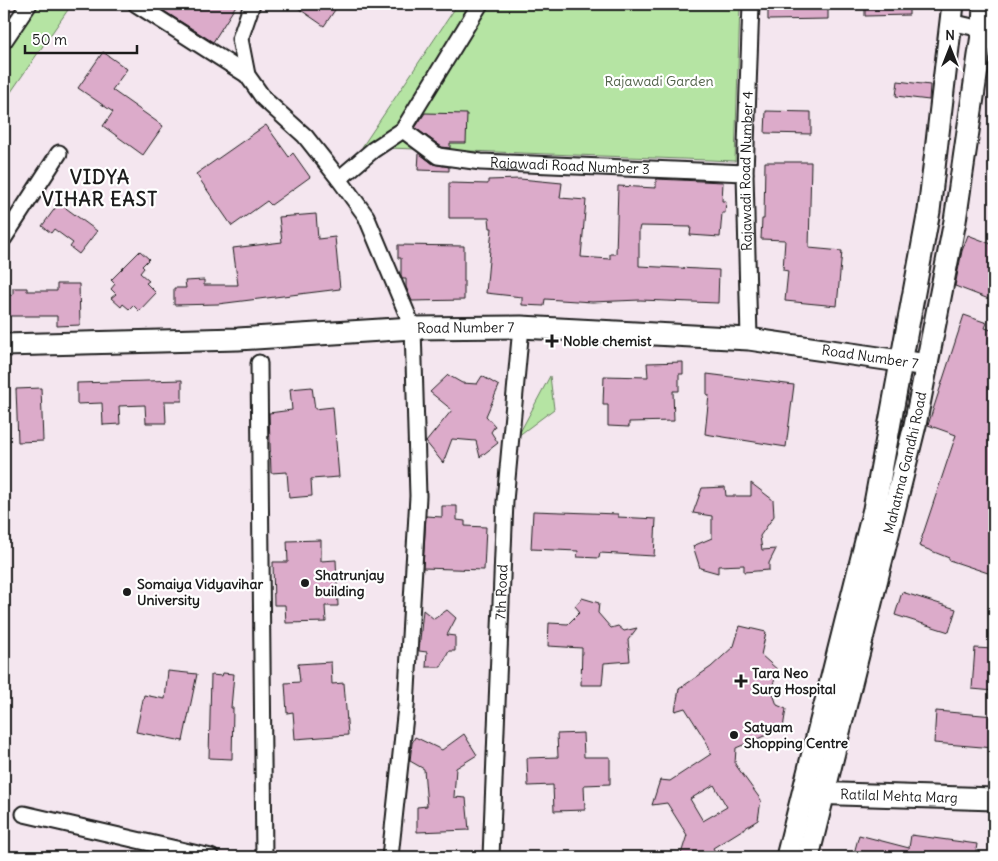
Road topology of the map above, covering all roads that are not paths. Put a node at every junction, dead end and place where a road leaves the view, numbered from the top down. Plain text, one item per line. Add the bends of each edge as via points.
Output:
1 (29, 4) edge
2 (136, 4) edge
3 (252, 4) edge
4 (480, 4) edge
5 (751, 4) edge
6 (984, 4) edge
7 (952, 13) edge
8 (988, 30) edge
9 (4, 41) edge
10 (247, 75) junction
11 (403, 130) junction
12 (59, 153) dead end
13 (745, 173) junction
14 (339, 179) junction
15 (4, 238) edge
16 (521, 327) junction
17 (413, 328) junction
18 (750, 339) junction
19 (4, 345) edge
20 (902, 361) junction
21 (259, 363) dead end
22 (927, 365) junction
23 (813, 793) junction
24 (994, 800) edge
25 (24, 814) dead end
26 (211, 857) edge
27 (264, 857) edge
28 (390, 857) edge
29 (491, 857) edge
30 (787, 857) edge
31 (808, 857) edge

1 - 9 street
2 - 10 street
3 - 10 street via 240,39
4 - 11 street
5 - 13 street, Rajawadi Road Number 4
6 - 8 street, Mahatma Gandhi Road
7 - 8 street
7 - 20 street, Mahatma Gandhi Road via 929,211
8 - 22 street, Mahatma Gandhi Road
10 - 14 street via 264,99 305,136
11 - 13 street, Rajawadi Road Number 3 via 438,156 481,162
11 - 14 street
12 - 15 street
13 - 18 street, Rajawadi Road Number 4
14 - 17 street via 366,216
16 - 17 street, Road Number 7
16 - 18 street, Road Number 7
16 - 29 street, 7th Road via 505,501
17 - 19 street, Road Number 7 via 238,339
17 - 28 street via 418,496 406,707
18 - 20 street, Road Number 7
20 - 22 street, Road Number 7
20 - 23 street, Mahatma Gandhi Road
21 - 27 street
22 - 23 street, Mahatma Gandhi Road via 915,425
23 - 24 street, Ratilal Mehta Marg
23 - 30 street, Mahatma Gandhi Road
23 - 31 street, Mahatma Gandhi Road
25 - 26 street

